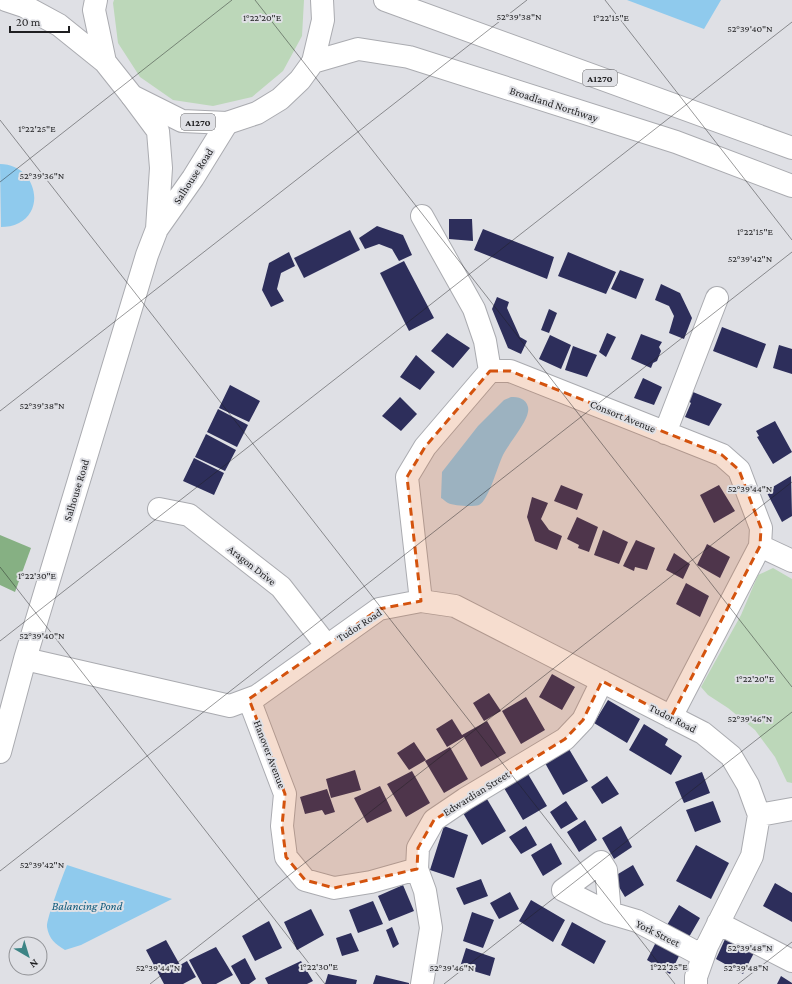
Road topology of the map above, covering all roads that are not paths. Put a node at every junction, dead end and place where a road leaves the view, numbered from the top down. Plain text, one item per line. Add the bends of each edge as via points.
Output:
1 (6, 0) edge
2 (96, 0) edge
3 (322, 0) edge
4 (385, 0) edge
5 (105, 62) junction
6 (313, 62) junction
7 (132, 96) junction
8 (227, 123) junction
9 (792, 148) edge
10 (792, 186) edge
11 (422, 216) dead end
12 (157, 229) junction
13 (716, 298) dead end
14 (490, 371) junction
15 (665, 432) junction
16 (159, 509) dead end
17 (760, 546) junction
18 (792, 560) edge
19 (421, 601) junction
20 (327, 646) junction
21 (26, 659) junction
22 (602, 681) junction
23 (249, 699) junction
24 (671, 717) junction
25 (0, 752) edge
26 (792, 809) edge
27 (759, 815) junction
28 (417, 870) junction
29 (610, 914) dead end
30 (718, 923) junction
31 (703, 956) junction
32 (792, 961) edge
33 (422, 984) edge
34 (696, 984) edge

1 - 5 main road, A1270 via 24,6 59,25
2 - 5 main road, A1270 via 94,10
3 - 6 main road, A1270 via 323,20
4 - 9 main road, A1270
5 - 7 main road, A1270
6 - 8 main road, A1270 via 300,80 280,99 257,113
6 - 10 main road, Broadland Northway via 358,49 409,57 676,142
7 - 8 main road, A1270 via 182,121
7 - 12 main road, Salhouse Road via 158,131 161,168
8 - 12 main road, Salhouse Road
11 - 14 main road via 474,309 485,341
12 - 21 main road, Salhouse Road
13 - 15 main road
14 - 15 main road, Consort Avenue via 510,371
14 - 19 main road via 425,447 407,477
15 - 17 main road, Consort Avenue via 722,456 739,470 761,528
16 - 20 main road, Aragon Drive via 189,515 281,587
17 - 18 main road
17 - 24 main road, Consort Avenue
19 - 20 main road, Tudor Road via 380,610
19 - 22 main road, Tudor Road via 455,606
20 - 23 main road, Tudor Road via 257,696
21 - 23 main road, Tudor Road via 230,706
21 - 25 main road, Salhouse Road
22 - 24 main road, Tudor Road
22 - 28 main road, Edwardian Street via 583,720 565,739 434,820 418,848
23 - 28 main road, Hanover Avenue via 285,794 282,826 286,857 304,880 334,888
24 - 27 main road, Tudor Road via 703,733 731,756 748,785
26 - 27 main road
27 - 30 main road, Tudor Road via 752,856
28 - 33 main road, Edwardian Street via 425,891 431,928
29 - 31 main road, York Street via 637,922
30 - 31 main road, Tudor Road
30 - 32 main road
31 - 34 main road, Tudor Road

